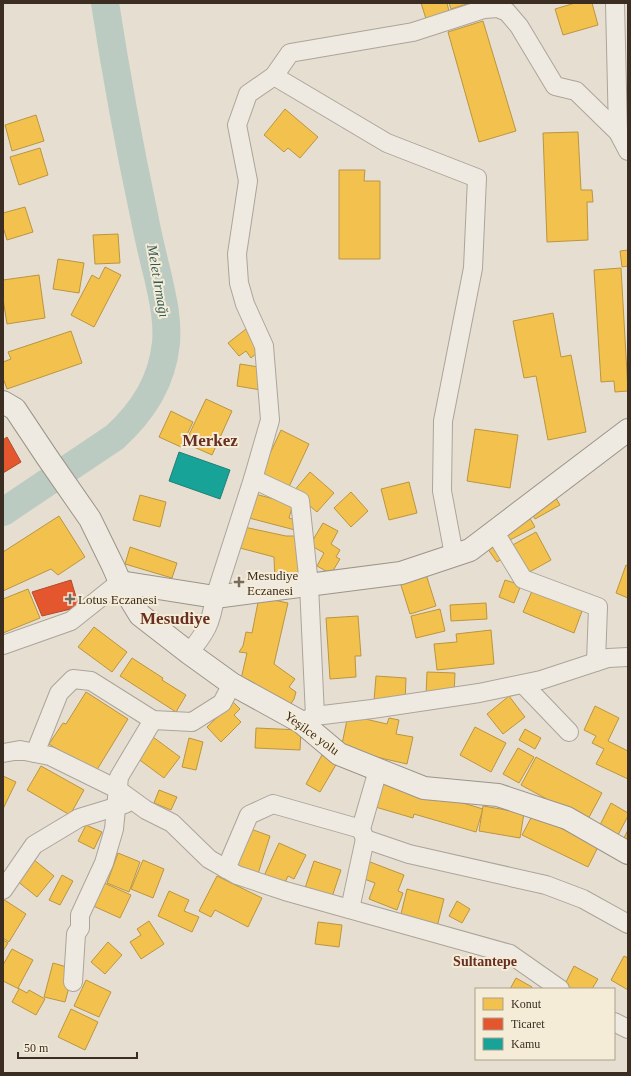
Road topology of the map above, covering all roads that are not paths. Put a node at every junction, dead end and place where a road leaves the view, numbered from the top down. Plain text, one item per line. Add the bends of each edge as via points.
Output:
1 (615, 3) edge
2 (274, 76) junction
3 (618, 132) junction
4 (628, 151) edge
5 (3, 402) edge
6 (628, 430) edge
7 (253, 479) junction
8 (494, 531) junction
9 (454, 555) junction
10 (120, 582) junction
11 (309, 585) junction
12 (215, 597) junction
13 (3, 645) edge
14 (189, 653) junction
15 (628, 657) edge
16 (596, 662) junction
17 (232, 684) junction
18 (523, 684) junction
19 (308, 719) junction
20 (152, 720) junction
21 (570, 732) dead end
22 (3, 753) edge
23 (35, 753) junction
24 (378, 770) junction
25 (117, 789) junction
26 (134, 801) junction
27 (116, 807) junction
28 (363, 834) junction
29 (628, 853) edge
30 (226, 869) junction
31 (3, 890) edge
32 (350, 909) junction
33 (628, 924) edge
34 (73, 982) dead end
35 (559, 988) edge
36 (615, 1023) edge
37 (628, 1030) edge

1 - 3 street
2 - 3 street via 290,54 413,32 484,9 498,8 507,12 519,26 555,86 576,91
2 - 7 street via 248,94 237,125 248,181 238,254 239,283 245,304 264,346 270,420
2 - 9 street via 387,143 477,178 474,268 443,421 442,491
3 - 4 street
5 - 10 main road, Yeşilce yolu via 15,409 90,519
6 - 8 main road
7 - 11 street via 300,501
7 - 12 street
8 - 9 main road via 470,550
8 - 16 street via 523,579 598,607
9 - 11 main road via 401,573
10 - 12 main road
10 - 13 street via 71,621
10 - 14 main road, Yeşilce yolu via 140,615
11 - 12 main road
11 - 19 street
12 - 14 street via 212,615 204,634
14 - 17 main road, Yeşilce yolu
15 - 16 street via 608,658
16 - 18 street
17 - 19 main road, Yeşilce yolu
17 - 20 street via 222,703 192,722
18 - 19 street
18 - 21 street
19 - 24 main road, Yeşilce yolu via 338,754
20 - 23 street via 91,682 73,679 59,693
20 - 25 street via 119,777
22 - 23 street via 20,750
23 - 25 street via 50,756
24 - 28 street via 366,808
24 - 29 main road, Yeşilce yolu via 424,788 498,795 526,804 567,818
25 - 26 street
25 - 27 street
26 - 27 street
26 - 30 street via 172,823 209,859
27 - 31 street via 79,818 34,845
27 - 34 street via 114,829 104,864 80,915 80,928 76,934
28 - 30 street via 272,804 249,815
28 - 32 street
28 - 33 street via 409,854 546,885 583,899
30 - 32 street via 285,891
32 - 35 street via 510,954
36 - 37 street

